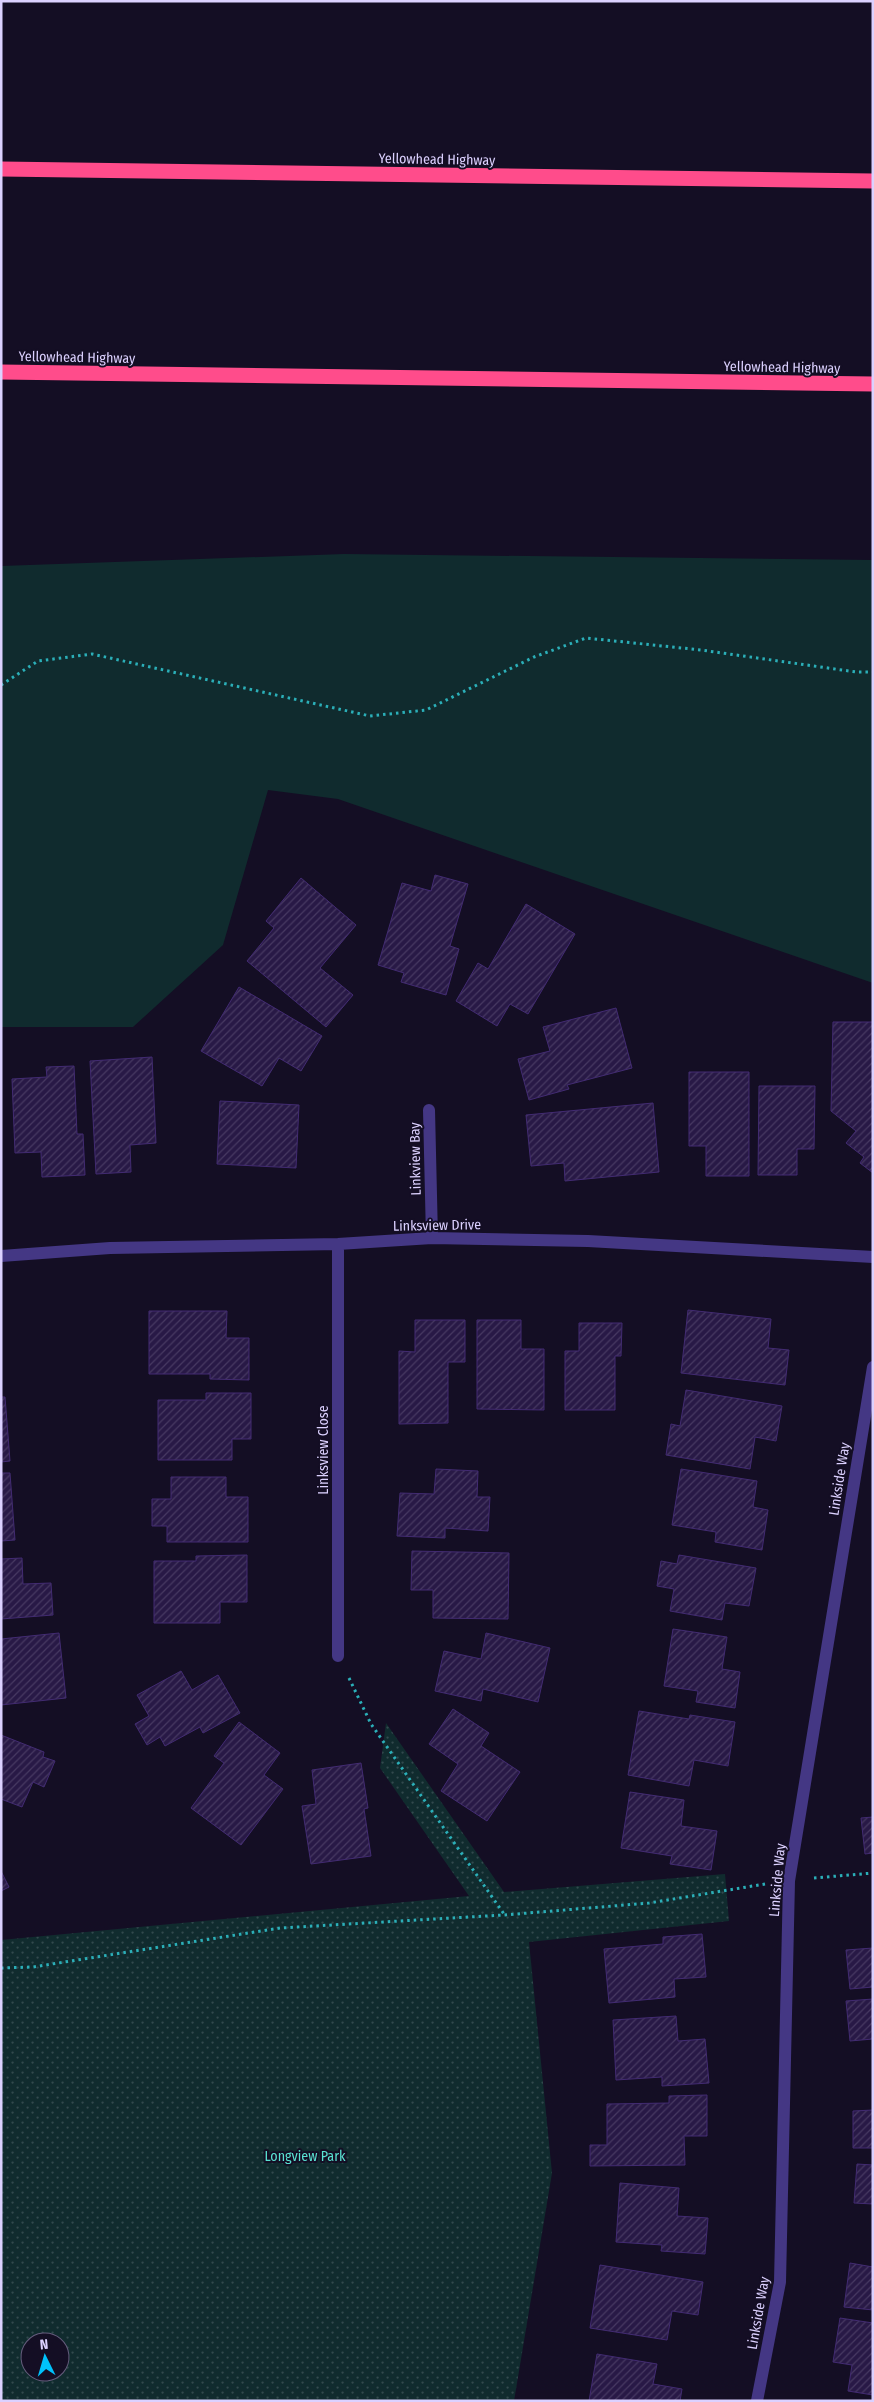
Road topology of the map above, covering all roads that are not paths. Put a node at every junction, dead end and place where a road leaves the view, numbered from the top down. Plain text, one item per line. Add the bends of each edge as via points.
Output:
1 (1, 169) edge
2 (873, 181) edge
3 (1, 372) edge
4 (873, 384) edge
5 (429, 1110) dead end
6 (432, 1238) junction
7 (338, 1244) junction
8 (1, 1256) edge
9 (873, 1257) edge
10 (873, 1367) edge
11 (338, 1656) road end
12 (757, 2401) edge

1 - 2 highway, Yellowhead Highway
3 - 4 highway, Yellowhead Highway
5 - 6 street, Linkview Bay
6 - 7 street, Linksview Drive
6 - 9 street, Linksview Drive via 588,1242
7 - 8 street, Linksview Drive via 110,1248
7 - 11 street, Linksview Close
10 - 12 street, Linkside Way via 789,1881 780,2282

